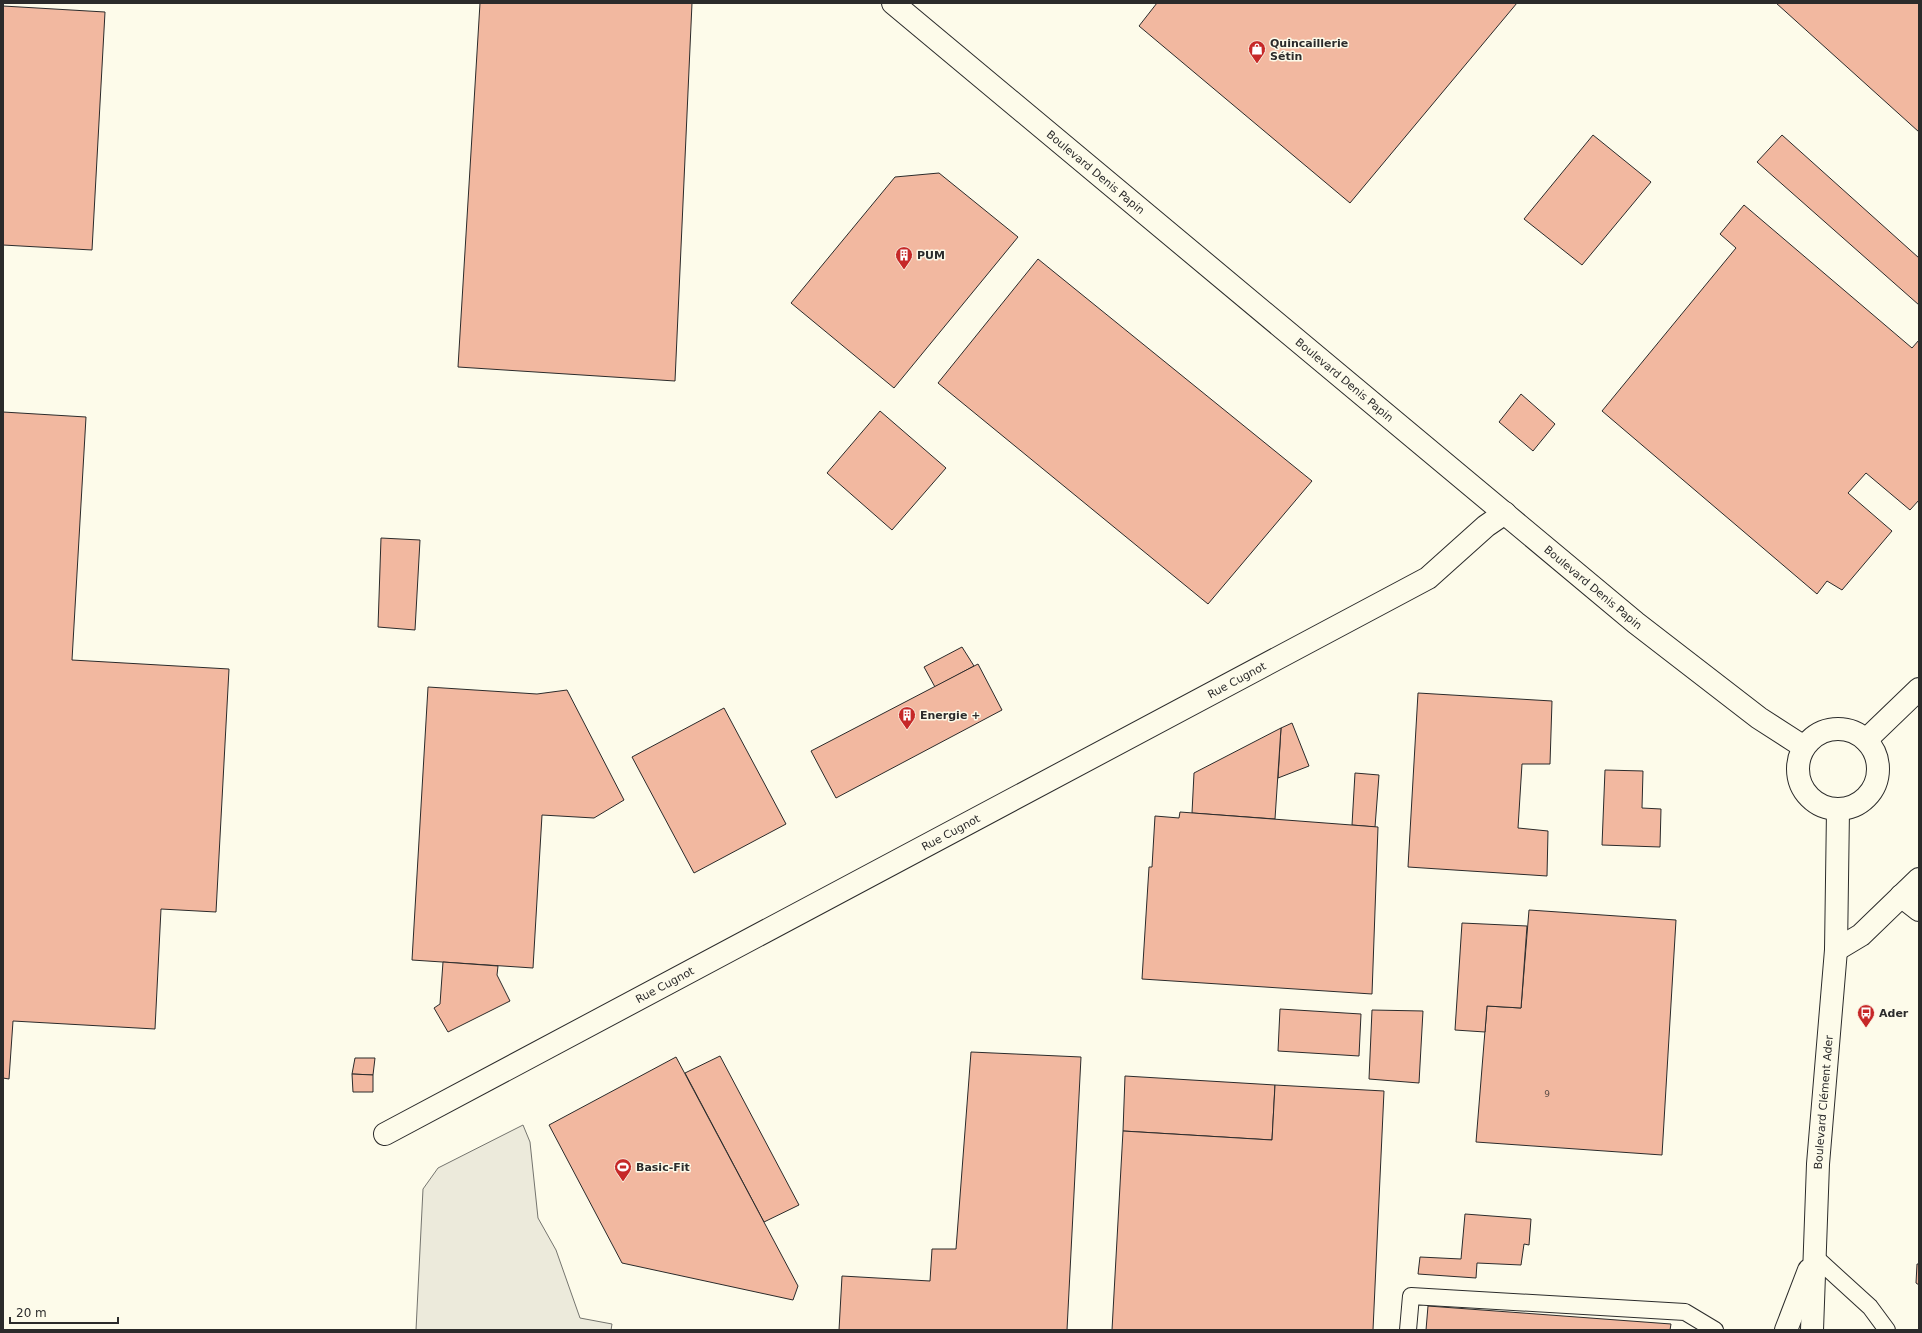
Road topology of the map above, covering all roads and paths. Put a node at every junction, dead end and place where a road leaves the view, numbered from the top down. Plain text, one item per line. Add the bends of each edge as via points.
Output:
1 (893, 3) edge
2 (1505, 513) junction
3 (1919, 689) edge
4 (1866, 740) junction
5 (1804, 747) junction
6 (1838, 810) junction
7 (1919, 879) edge
8 (1901, 896) junction
9 (1919, 910) edge
10 (1836, 950) junction
11 (385, 1134) dead end
12 (1814, 1256) junction
13 (1408, 1330) edge
14 (1715, 1330) edge
15 (1786, 1330) edge
16 (1812, 1330) edge
17 (1887, 1330) edge

1 - 2 street, Boulevard Denis Papin
2 - 5 street, Boulevard Denis Papin via 1636,623 1759,718
2 - 11 street, Rue Cugnot via 1486,526 1428,578
3 - 4 street
4 - 5 street via 1845,729 1833,729 1817,735
4 - 6 street via 1874,751 1878,764 1877,778 1872,791 1863,801
5 - 6 street via 1799,759 1800,782 1815,802 1826,808
6 - 10 street, Boulevard Clément Ader
7 - 8 street
8 - 9 street
8 - 10 street via 1861,935
10 - 12 street, Boulevard Clément Ader via 1818,1164
12 - 15 street, Boulevard Clément Ader
12 - 16 street, Boulevard Clément Ader
12 - 17 lane via 1870,1307
13 - 14 lane via 1411,1296 1685,1312

